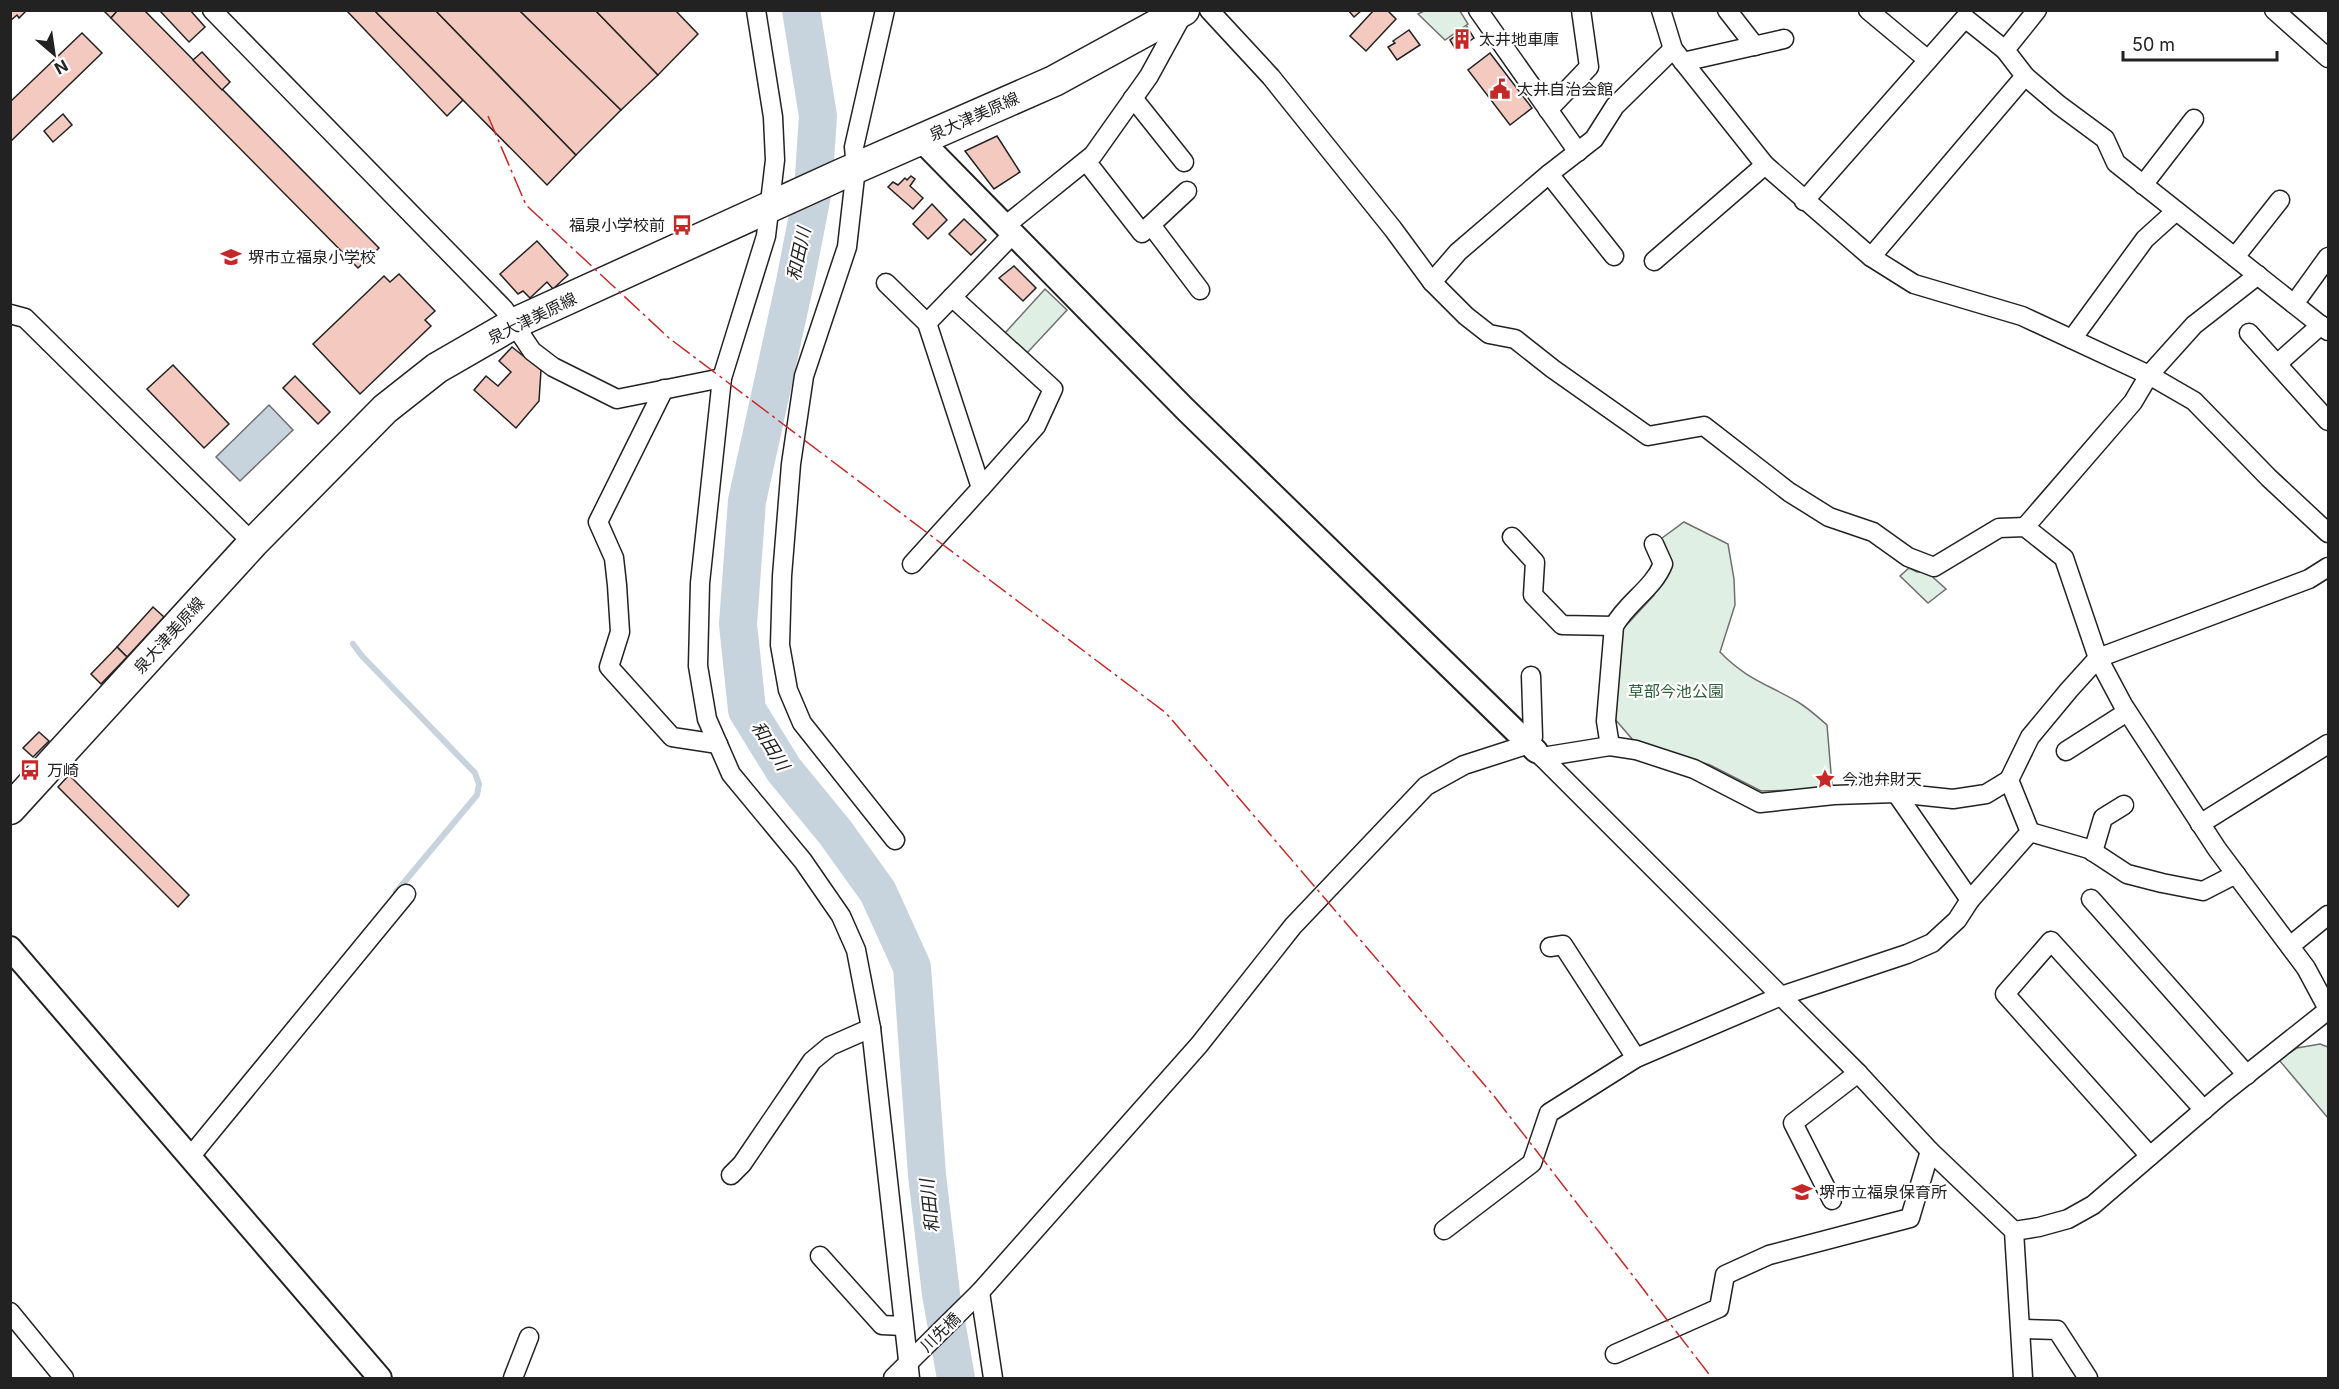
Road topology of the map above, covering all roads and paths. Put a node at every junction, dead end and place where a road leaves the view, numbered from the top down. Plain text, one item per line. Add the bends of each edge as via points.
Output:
1 (212, 10) edge
2 (756, 10) edge
3 (885, 10) edge
4 (1184, 10) edge
5 (1209, 10) edge
6 (1478, 10) edge
7 (1581, 10) edge
8 (1661, 10) edge
9 (1727, 10) edge
10 (1868, 10) edge
11 (2274, 10) edge
12 (2031, 13) edge
13 (1784, 39) dead end
14 (1755, 46) junction
15 (2005, 50) junction
16 (1678, 56) junction
17 (2328, 58) edge
18 (1928, 60) junction
19 (2025, 75) junction
20 (1134, 98) junction
21 (1548, 110) junction
22 (2194, 119) dead end
23 (920, 139) junction
24 (1578, 152) junction
25 (1086, 161) junction
26 (1184, 162) dead end
27 (1765, 165) junction
28 (849, 171) junction
29 (1549, 174) junction
30 (2144, 185) junction
31 (1187, 191) dead end
32 (2280, 200) dead end
33 (1804, 201) junction
34 (778, 205) junction
35 (2176, 211) junction
36 (1151, 225) junction
37 (1009, 230) junction
38 (1614, 256) dead end
39 (1871, 257) junction
40 (2235, 257) junction
41 (2328, 257) edge
42 (1654, 261) dead end
43 (2258, 275) junction
44 (1432, 282) junction
45 (886, 283) dead end
46 (1200, 290) dead end
47 (952, 297) junction
48 (2294, 304) junction
49 (10, 314) edge
50 (515, 323) junction
51 (927, 323) junction
52 (2325, 328) edge
53 (2249, 333) dead end
54 (2072, 339) junction
55 (2277, 364) junction
56 (2149, 375) junction
57 (722, 378) junction
58 (664, 389) junction
59 (2328, 421) edge
60 (981, 488) junction
61 (2025, 527) junction
62 (2328, 533) edge
63 (1512, 537) dead end
64 (253, 543) junction
65 (1654, 544) dead end
66 (912, 564) dead end
67 (2328, 567) edge
68 (1614, 626) junction
69 (2098, 658) junction
70 (1531, 676) dead end
71 (2127, 712) junction
72 (718, 744) junction
73 (2328, 744) edge
74 (1610, 746) junction
75 (1536, 751) junction
76 (2066, 751) dead end
77 (2009, 780) junction
78 (1896, 793) junction
79 (2124, 805) dead end
80 (10, 809) edge
81 (2200, 824) junction
82 (2030, 832) junction
83 (895, 840) dead end
84 (2093, 852) junction
85 (2236, 874) junction
86 (406, 894) dead end
87 (2091, 899) dead end
88 (1970, 900) junction
89 (2328, 915) edge
90 (2290, 946) junction
91 (1550, 947) dead end
92 (10, 948) edge
93 (1781, 996) junction
94 (2328, 1010) edge
95 (871, 1028) junction
96 (1636, 1058) junction
97 (1858, 1073) junction
98 (2247, 1075) junction
99 (2204, 1110) junction
100 (1930, 1151) junction
101 (2151, 1156) junction
102 (190, 1157) junction
103 (731, 1175) dead end
104 (1832, 1200) dead end
105 (1444, 1230) dead end
106 (2014, 1231) junction
107 (820, 1256) dead end
108 (977, 1296) junction
109 (10, 1312) edge
110 (903, 1326) junction
111 (2021, 1329) junction
112 (529, 1337) dead end
113 (1615, 1354) dead end
114 (908, 1371) edge
115 (64, 1378) edge
116 (380, 1378) edge
117 (513, 1378) edge
118 (893, 1378) edge
119 (993, 1378) edge
120 (2023, 1378) edge
121 (2088, 1378) edge

1 - 50 street
2 - 34 street via 773,117
3 - 28 street
4 - 20 street
4 - 23 main road, 泉大津美原線 via 1054,81
5 - 44 street via 1270,77
6 - 21 street
7 - 21 street via 1589,67
8 - 16 street
9 - 14 street
10 - 18 street
11 - 17 street
12 - 15 street
13 - 14 street
14 - 16 street
15 - 18 street via 1965,18
15 - 19 street
16 - 24 street via 1615,106 1594,139
16 - 27 street
18 - 33 street
19 - 30 street via 2105,139 2116,163
19 - 39 street
20 - 25 street
20 - 26 street
21 - 24 street
22 - 30 street
23 - 28 main road, 泉大津美原線
23 - 37 street
24 - 29 street
25 - 36 street via 1142,233
25 - 37 street
27 - 33 street
27 - 42 street
28 - 34 main road, 泉大津美原線
28 - 83 street via 847,247 804,376 791,464 780,645 788,690 802,723
29 - 38 street
29 - 44 street via 1458,252
30 - 35 street
31 - 36 street
32 - 40 street
33 - 39 street
34 - 50 main road, 泉大津美原線
34 - 57 street
35 - 40 street
35 - 54 street via 2145,239
36 - 46 street
37 - 47 street
37 - 75 street via 1185,409
39 - 54 street via 1914,284 2022,316
40 - 43 street
41 - 48 street
43 - 48 street
43 - 56 street via 2194,325
44 - 61 street via 1489,334 1515,339 1648,436 1704,426 1789,492 1829,517 1873,532 1908,558 1934,567 1999,528
45 - 51 street
47 - 51 street
47 - 60 street via 1053,389 1036,426
48 - 52 street
49 - 64 street via 25,318
50 - 58 street via 532,351 553,367 617,399
50 - 64 main road, 泉大津美原線 via 438,368 385,409
51 - 60 street
52 - 55 street
53 - 55 street
54 - 56 street
55 - 59 street
56 - 61 street via 2133,402
56 - 62 street via 2194,401
57 - 58 street
57 - 72 street via 700,583 698,666 707,719
58 - 72 street via 598,522 614,558 617,585 620,632 609,667 672,737
60 - 66 street
61 - 69 street via 2064,558
63 - 68 street via 1535,562 1533,595 1562,625
64 - 80 main road, 泉大津美原線
65 - 68 street via 1663,564 1658,577
67 - 69 street via 2309,579
68 - 74 street via 1606,721
69 - 71 street
69 - 77 street via 2030,737
70 - 75 street
71 - 76 street
71 - 81 street
72 - 95 street via 731,774 803,861 840,916 856,950
73 - 81 street
74 - 75 street, 川先橋
74 - 78 street, 川先橋 via 1636,750 1694,770 1760,803
75 - 93 street
75 - 108 street, 川先橋 via 1464,765 1426,786 1293,926 1199,1045
77 - 78 street, 川先橋 via 1986,794 1953,799
77 - 82 street
78 - 88 street
79 - 84 street via 2103,818
81 - 85 street
82 - 84 street
82 - 88 street
84 - 85 street via 2127,874 2203,891
85 - 90 street
86 - 102 street
87 - 98 street
88 - 93 street via 1957,920 1932,943
89 - 90 street
90 - 94 street
91 - 96 street via 1563,945
92 - 102 street
93 - 96 street
93 - 97 street
94 - 98 street
95 - 103 street via 830,1046 812,1061
95 - 110 street
96 - 105 street via 1549,1113 1532,1163
97 - 100 street
97 - 104 street via 1793,1123
98 - 99 street
99 - 101 street
99 - 101 street via 2051,941 2005,994
100 - 106 street
100 - 113 street via 1910,1218 1769,1255 1725,1275 1719,1308
101 - 106 street via 2080,1213
102 - 116 street
106 - 111 street
107 - 110 street via 882,1325
108 - 114 street, 川先橋
108 - 119 street
109 - 115 street
110 - 114 street
111 - 120 street
111 - 121 street via 2056,1330
112 - 117 street
114 - 118 street, 川先橋

